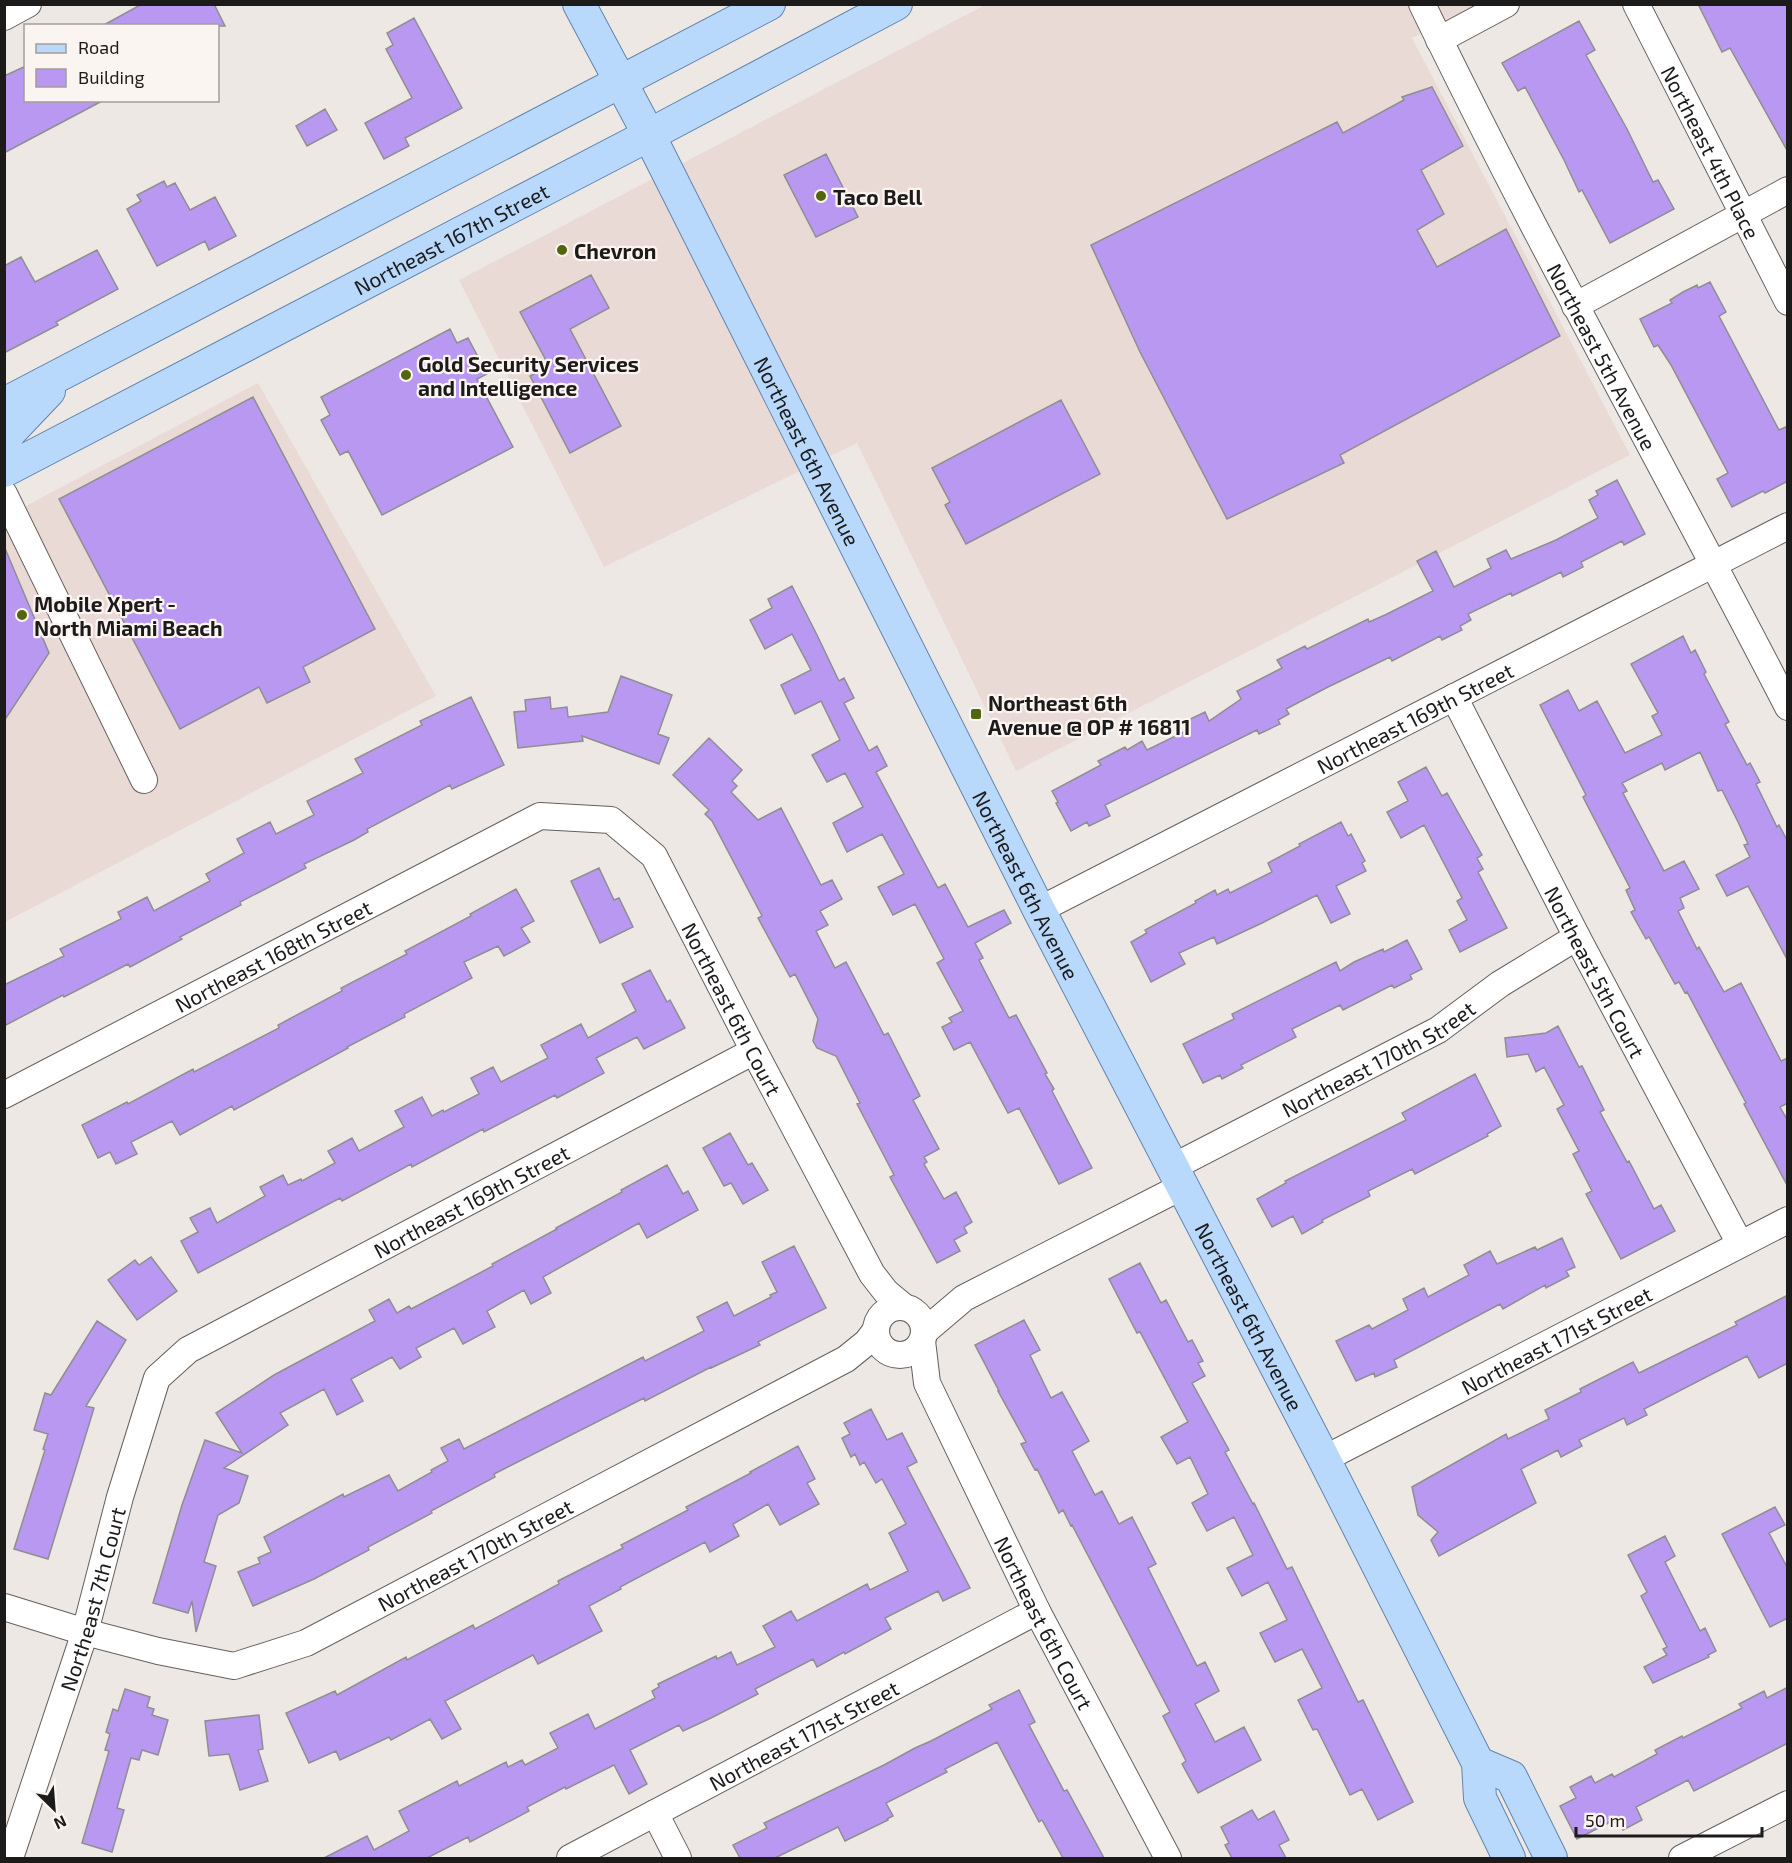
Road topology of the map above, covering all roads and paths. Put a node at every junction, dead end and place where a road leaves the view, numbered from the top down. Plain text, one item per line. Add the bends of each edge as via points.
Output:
1 (28, 4) edge
2 (579, 4) edge
3 (769, 4) edge
4 (896, 4) edge
5 (1422, 4) edge
6 (1506, 4) edge
7 (1636, 4) edge
8 (4, 17) edge
9 (1439, 40) junction
10 (621, 82) junction
11 (649, 135) junction
12 (1788, 190) edge
13 (1744, 213) junction
14 (1788, 302) edge
15 (1575, 306) junction
16 (69, 371) junction
17 (4, 404) edge
18 (4, 442) edge
19 (4, 471) edge
20 (4, 494) edge
21 (1788, 526) edge
22 (1714, 563) junction
23 (1454, 696) junction
24 (1788, 706) edge
25 (144, 780) dead end
26 (540, 816) joint
27 (1039, 910) junction
28 (1577, 937) junction
29 (754, 1051) junction
30 (4, 1095) edge
31 (1178, 1177) junction
32 (1788, 1220) edge
33 (1740, 1244) junction
34 (872, 1274) junction
35 (916, 1323) junction
36 (884, 1339) junction
37 (188, 1350) joint
38 (927, 1383) junction
39 (1324, 1459) junction
40 (4, 1607) edge
41 (1038, 1611) junction
42 (86, 1632) junction
43 (1478, 1763) junction
44 (1788, 1804) edge
45 (655, 1813) junction
46 (10, 1858) edge
47 (570, 1858) edge
48 (678, 1858) edge
49 (1168, 1858) edge
50 (1509, 1858) edge
51 (1551, 1858) edge
52 (1682, 1858) edge

1 - 8 street
2 - 10 main road, Northeast 6th Avenue
3 - 10 main road
4 - 11 main road, Northeast 167th Street
5 - 9 street, Northeast 5th Avenue
6 - 9 street
7 - 13 street, Northeast 4th Place
9 - 15 street, Northeast 5th Avenue
10 - 11 main road, Northeast 6th Avenue
10 - 16 main road
11 - 19 main road, Northeast 167th Street
11 - 27 main road, Northeast 6th Avenue
12 - 13 street
13 - 14 street, Northeast 4th Place
13 - 15 street
15 - 22 street, Northeast 5th Avenue
16 - 17 main road
16 - 18 main road
20 - 25 street
21 - 22 street, Northeast 169th Street
22 - 23 street, Northeast 169th Street
22 - 24 street, Northeast 5th Avenue
23 - 27 street, Northeast 169th Street
23 - 28 street, Northeast 5th Court
26 - 29 street, Northeast 6th Court via 611,820 654,856
26 - 30 street, Northeast 168th Street
27 - 31 main road, Northeast 6th Avenue
28 - 31 street, Northeast 170th Street via 1500,984 1438,1030
28 - 33 street, Northeast 5th Court
29 - 34 street, Northeast 6th Court
29 - 37 street, Northeast 169th Street
31 - 35 street, Northeast 170th Street via 964,1298 935,1321
31 - 39 main road, Northeast 6th Avenue
32 - 33 street, Northeast 171st Street
33 - 39 street, Northeast 171st Street
34 - 35 street, Northeast 6th Court
34 - 36 street, Northeast 6th Court
35 - 36 street via 890,1309 884,1313
35 - 36 street via 912,1352 905,1355
35 - 38 street, Northeast 6th Court
36 - 38 street, Northeast 6th Court
36 - 42 street, Northeast 170th Street via 306,1643 234,1666
37 - 42 street, Northeast 7th Court via 157,1378 120,1497
38 - 41 street, Northeast 6th Court
39 - 43 main road, Northeast 6th Avenue
40 - 42 street, Northeast 170th Street
41 - 45 street, Northeast 171st Street
41 - 49 street, Northeast 6th Court
42 - 46 street, Northeast 7th Court
43 - 50 main road, Northeast 6th Avenue via 1480,1798
43 - 51 main road via 1510,1777
44 - 52 street
45 - 47 street, Northeast 171st Street
45 - 48 street

